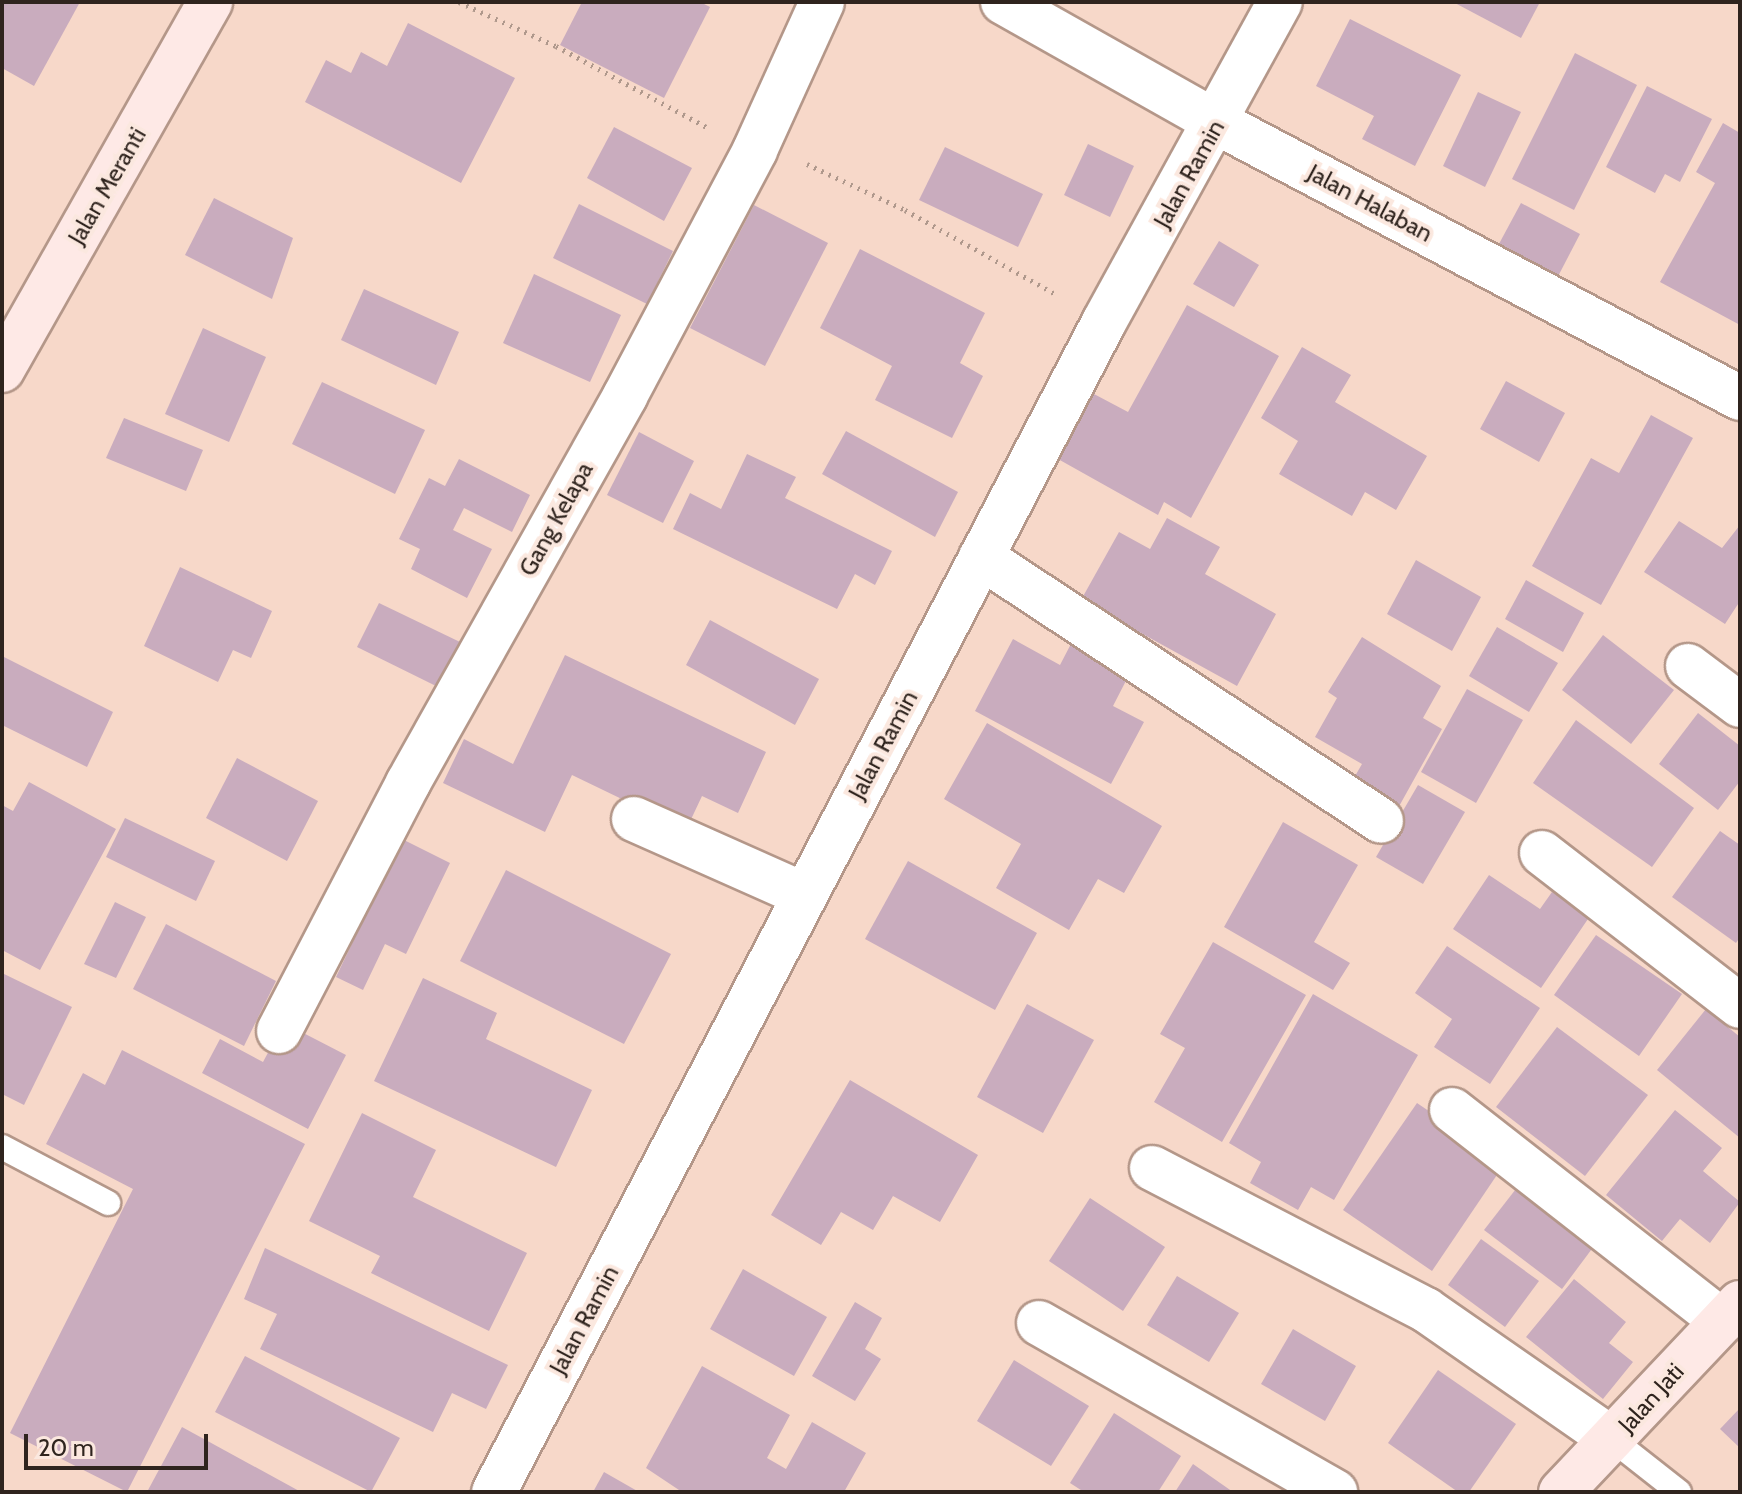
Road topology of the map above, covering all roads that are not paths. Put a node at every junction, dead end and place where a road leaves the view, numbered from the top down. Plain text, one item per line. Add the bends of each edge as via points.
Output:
1 (210, 2) edge
2 (822, 2) edge
3 (1003, 2) edge
4 (1280, 2) edge
5 (1218, 123) junction
6 (2, 370) edge
7 (1740, 398) edge
8 (981, 557) junction
9 (1688, 666) dead end
10 (1740, 705) edge
11 (634, 819) dead end
12 (1381, 821) dead end
13 (1542, 853) dead end
14 (805, 895) junction
15 (1740, 1006) edge
16 (279, 1031) dead end
17 (1452, 1110) dead end
18 (2, 1147) edge
19 (1152, 1168) dead end
20 (108, 1203) dead end
21 (1731, 1312) edge
22 (1039, 1323) dead end
23 (1613, 1440) junction
24 (505, 1488) edge
25 (1335, 1492) edge
26 (1561, 1492) edge
27 (1679, 1492) edge

1 - 6 street, Jalan Meranti
2 - 16 street, Gang Kelapa via 755,150 625,396 408,783
3 - 5 street, Jalan Halaban
4 - 5 street, Jalan Ramin
5 - 7 street, Jalan Halaban
5 - 8 street, Jalan Ramin via 1104,322
8 - 12 street
8 - 14 street, Jalan Ramin
9 - 10 street
11 - 14 street
13 - 15 street
14 - 24 street, Jalan Ramin
17 - 21 street
18 - 20 lane
19 - 23 street via 1426,1310
21 - 23 street, Jalan Jati
22 - 25 street
23 - 26 street, Jalan Jati
23 - 27 lane

